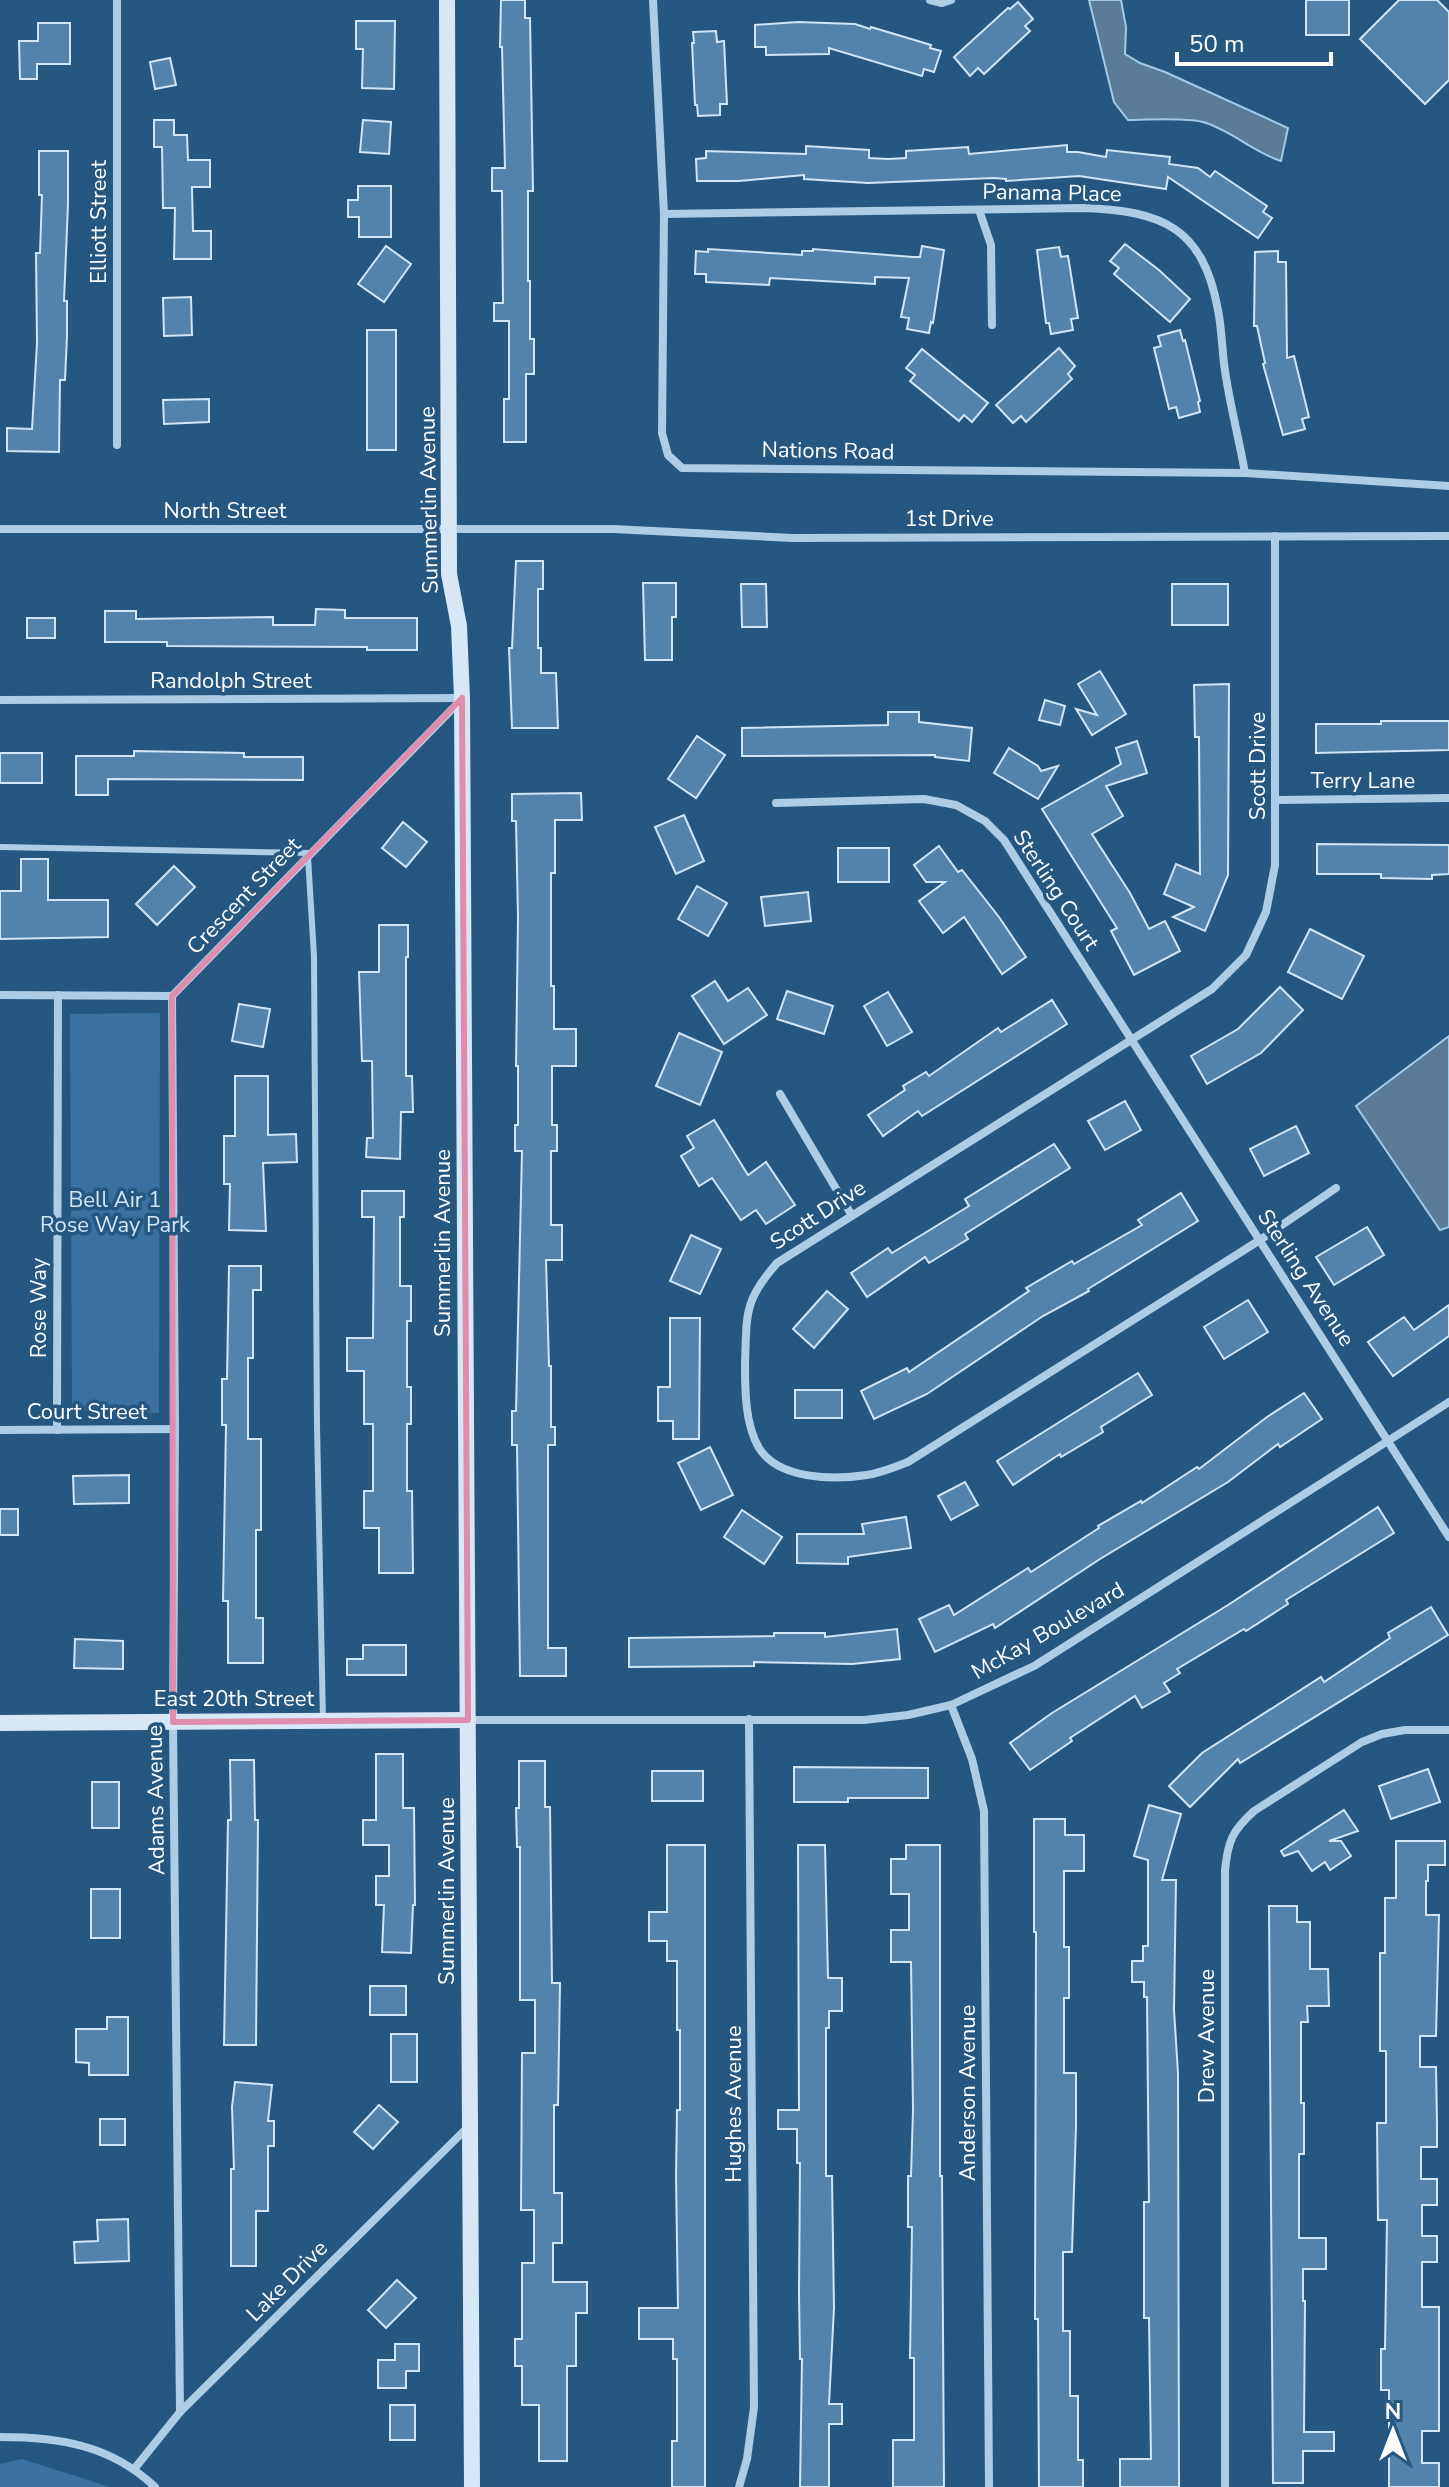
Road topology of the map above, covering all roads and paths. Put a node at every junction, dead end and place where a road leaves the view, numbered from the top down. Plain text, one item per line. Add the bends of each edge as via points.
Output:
1 (117, 0) edge
2 (447, 0) edge
3 (653, 0) edge
4 (930, 0) edge
5 (951, 0) edge
6 (979, 210) junction
7 (664, 214) junction
8 (992, 325) dead end
9 (117, 445) dead end
10 (1245, 473) junction
11 (1449, 486) edge
12 (0, 529) edge
13 (449, 529) junction
14 (1275, 536) junction
15 (1449, 536) edge
16 (462, 698) junction
17 (0, 700) edge
18 (1449, 798) edge
19 (1277, 800) junction
20 (776, 803) dead end
21 (0, 847) edge
22 (310, 855) junction
23 (0, 995) edge
24 (58, 995) junction
25 (172, 996) junction
26 (1132, 1040) junction
27 (780, 1094) dead end
28 (1336, 1188) dead end
29 (851, 1214) junction
30 (1260, 1240) junction
31 (1449, 1402) edge
32 (175, 1429) junction
33 (0, 1430) edge
34 (57, 1430) junction
35 (1390, 1441) junction
36 (1449, 1537) edge
37 (951, 1705) junction
38 (749, 1719) junction
39 (468, 1720) junction
40 (323, 1721) junction
41 (173, 1722) junction
42 (0, 1723) edge
43 (1449, 1730) edge
44 (470, 2125) junction
45 (180, 2412) junction
46 (0, 2437) edge
47 (135, 2468) junction
48 (155, 2487) edge
49 (472, 2487) edge
50 (739, 2487) edge
51 (989, 2487) edge
52 (1225, 2487) edge

1 - 9 street, Elliott Street
2 - 13 street, Summerlin Avenue
3 - 7 street, Nations Road
4 - 5 street
6 - 7 street, Panama Place
6 - 8 street via 991,245
6 - 10 street, Panama Place via 1116,209 1174,227 1196,249 1210,278
7 - 10 street, Nations Road via 662,433 668,455 682,468
10 - 11 street, Nations Road
12 - 13 street, North Street
13 - 14 street, 1st Drive via 613,529 792,538
13 - 16 street, Summerlin Avenue
14 - 15 street, 1st Drive
14 - 19 street, Scott Drive
16 - 17 street, Randolph Street
16 - 22 street, Crescent Street
16 - 39 street, Summerlin Avenue
18 - 19 street, Terry Lane
19 - 26 street, Scott Drive via 1275,865 1266,912 1246,955 1212,989
20 - 26 street, Sterling Court via 924,799 956,805 985,821 1004,840
21 - 22 lane
22 - 25 street, Crescent Street
22 - 40 lane
23 - 24 street
24 - 25 street
24 - 34 street, Rose Way
25 - 32 street, Adams Avenue
26 - 29 street, Scott Drive
26 - 30 street, Sterling Avenue
27 - 29 street
28 - 30 street, Scott Drive
29 - 30 street, Scott Drive via 777,1263 758,1285 747,1312 749,1422 760,1450 785,1470 828,1477 869,1475 908,1462
30 - 35 street, Sterling Avenue
31 - 35 street, McKay Boulevard
32 - 34 street, Court Street
32 - 41 street, Adams Avenue
33 - 34 street, Court Street
35 - 36 street, Sterling Avenue
35 - 37 street, McKay Boulevard via 1034,1666
37 - 38 street, McKay Boulevard via 864,1720
37 - 51 street, Anderson Avenue via 984,1811
38 - 39 street, McKay Boulevard
38 - 50 street, Hughes Avenue via 754,2407
39 - 40 street, East 20th Street
39 - 44 street, Summerlin Avenue
40 - 41 street, East 20th Street
41 - 42 street, East 20th Street
41 - 45 street, Adams Avenue
43 - 52 street, Drew Avenue via 1405,1730 1362,1742 1254,1811 1228,1843
44 - 45 street, Lake Drive
44 - 49 street, Summerlin Avenue
45 - 47 street, Lake Drive
46 - 47 street via 41,2437 96,2449
47 - 48 street

